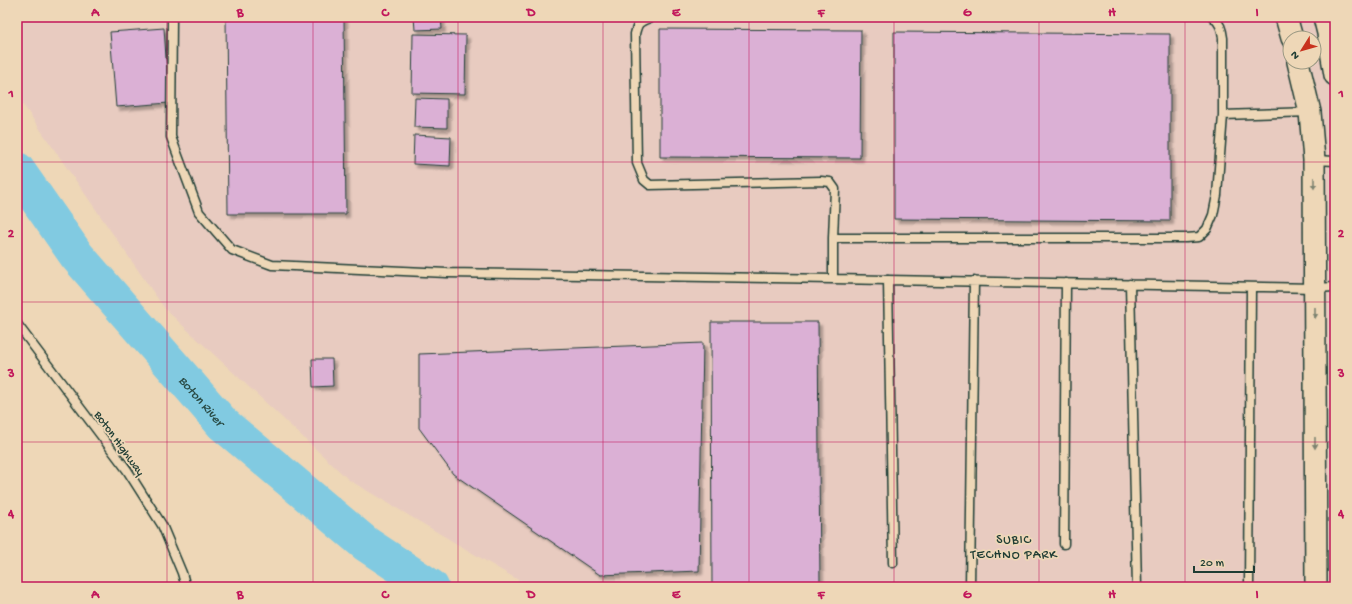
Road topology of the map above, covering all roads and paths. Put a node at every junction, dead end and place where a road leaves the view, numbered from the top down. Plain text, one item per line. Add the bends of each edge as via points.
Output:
1 (172, 17) edge
2 (652, 17) edge
3 (1213, 17) edge
4 (1286, 17) edge
5 (1324, 17) edge
6 (1290, 30) edge
7 (1300, 70) edge
8 (1335, 75) edge
9 (1310, 112) junction
10 (1223, 115) junction
11 (1314, 160) junction
12 (1335, 161) edge
13 (833, 238) junction
14 (834, 279) junction
15 (888, 280) junction
16 (974, 281) junction
17 (1066, 283) junction
18 (1130, 284) junction
19 (1251, 287) junction
20 (1335, 287) edge
21 (1314, 288) junction
22 (17, 324) edge
23 (1064, 544) dead end
24 (893, 562) dead end
25 (186, 587) edge
26 (970, 587) edge
27 (1137, 587) edge
28 (1249, 587) edge
29 (1316, 587) edge

1 - 14 lane via 171,137 199,212 232,250 272,265 447,273
2 - 13 lane via 637,24 635,34 637,163 644,180 650,185 660,186 830,182 835,188
3 - 10 lane via 1218,21 1223,38
4 - 6 street
5 - 8 street
7 - 9 street
9 - 10 lane
9 - 11 street
10 - 13 lane via 1213,215 1200,237
11 - 12 lane
11 -> 21 street
13 - 14 lane
14 - 15 lane
15 - 16 lane
15 - 24 lane
16 - 17 lane
16 - 26 lane
17 - 18 lane
17 - 23 lane
18 - 19 lane
18 - 27 lane
19 - 21 lane
19 - 28 lane
20 - 21 lane
21 -> 29 street
22 - 25 lane, Boton Highway via 127,470 162,525

